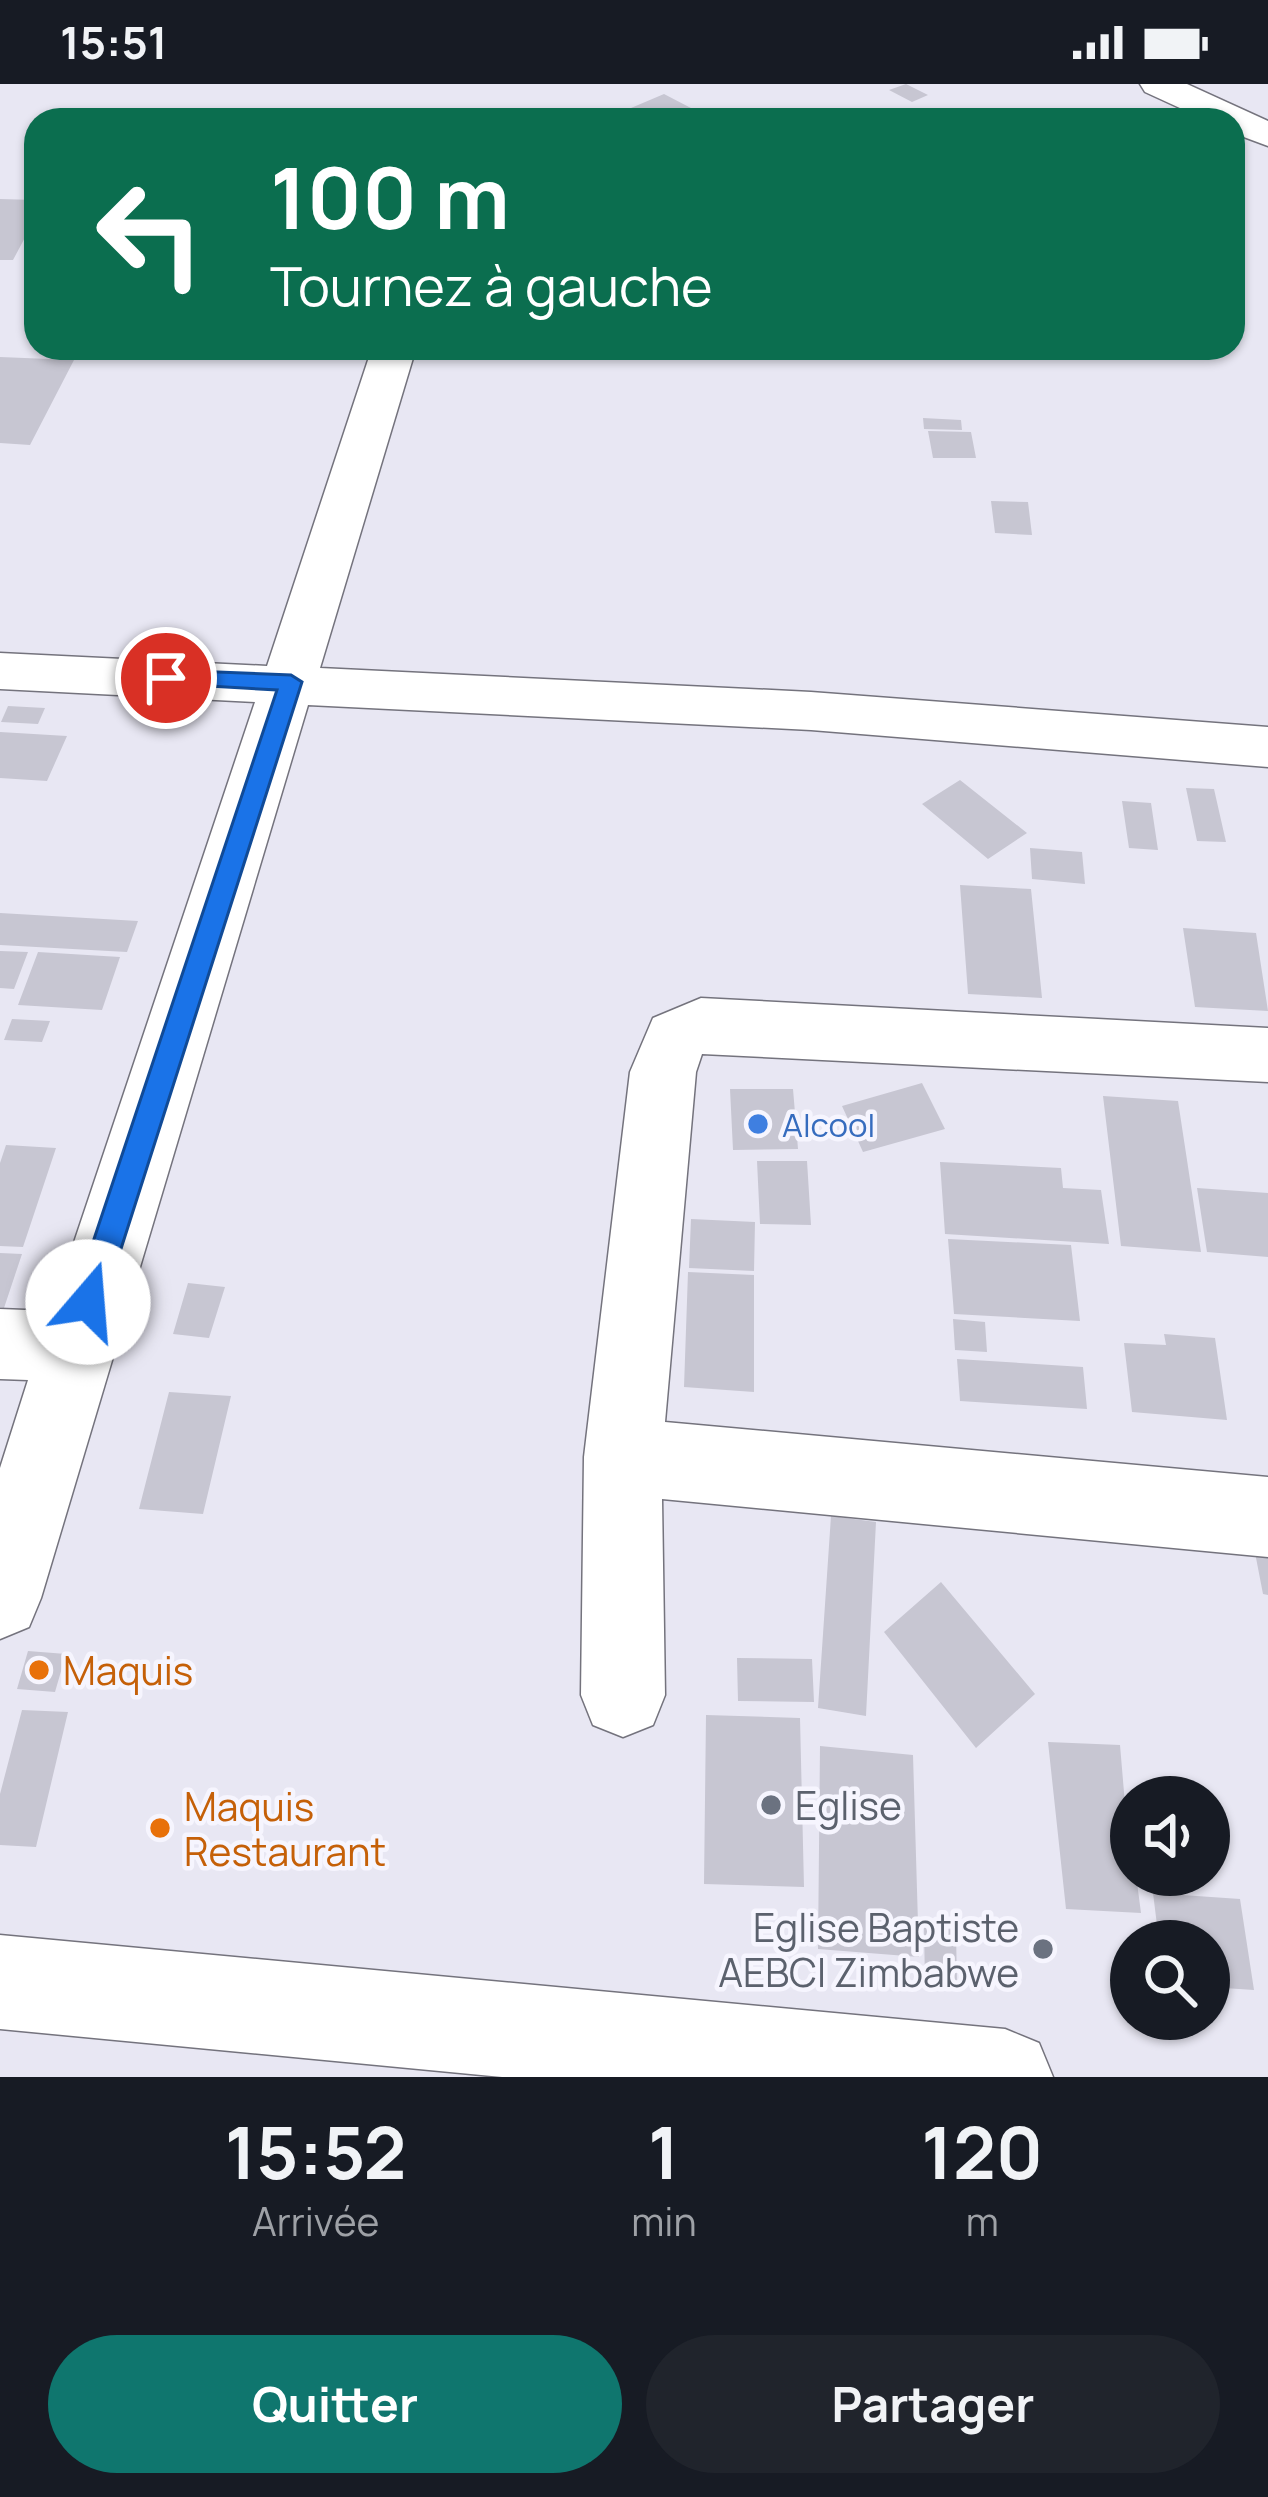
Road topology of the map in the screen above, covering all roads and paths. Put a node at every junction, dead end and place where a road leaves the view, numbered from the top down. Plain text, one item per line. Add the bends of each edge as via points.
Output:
1 (1159, 84) edge
2 (1210, 108) edge
3 (390, 360) edge
4 (0, 671) edge
5 (291, 682) junction
6 (1268, 747) edge
7 (1268, 1055) edge
8 (0, 1344) edge
9 (74, 1347) junction
10 (622, 1457) junction
11 (1268, 1517) edge
12 (0, 1598) edge
13 (623, 1695) dead end
14 (0, 1982) edge
15 (1005, 2077) edge

1 - 2 street
3 - 5 street
4 - 5 street
5 - 6 street
5 - 9 street
7 - 10 street via 701,1025 676,1037 663,1072
8 - 9 street
9 - 12 street
10 - 11 street
10 - 13 street
14 - 15 street

